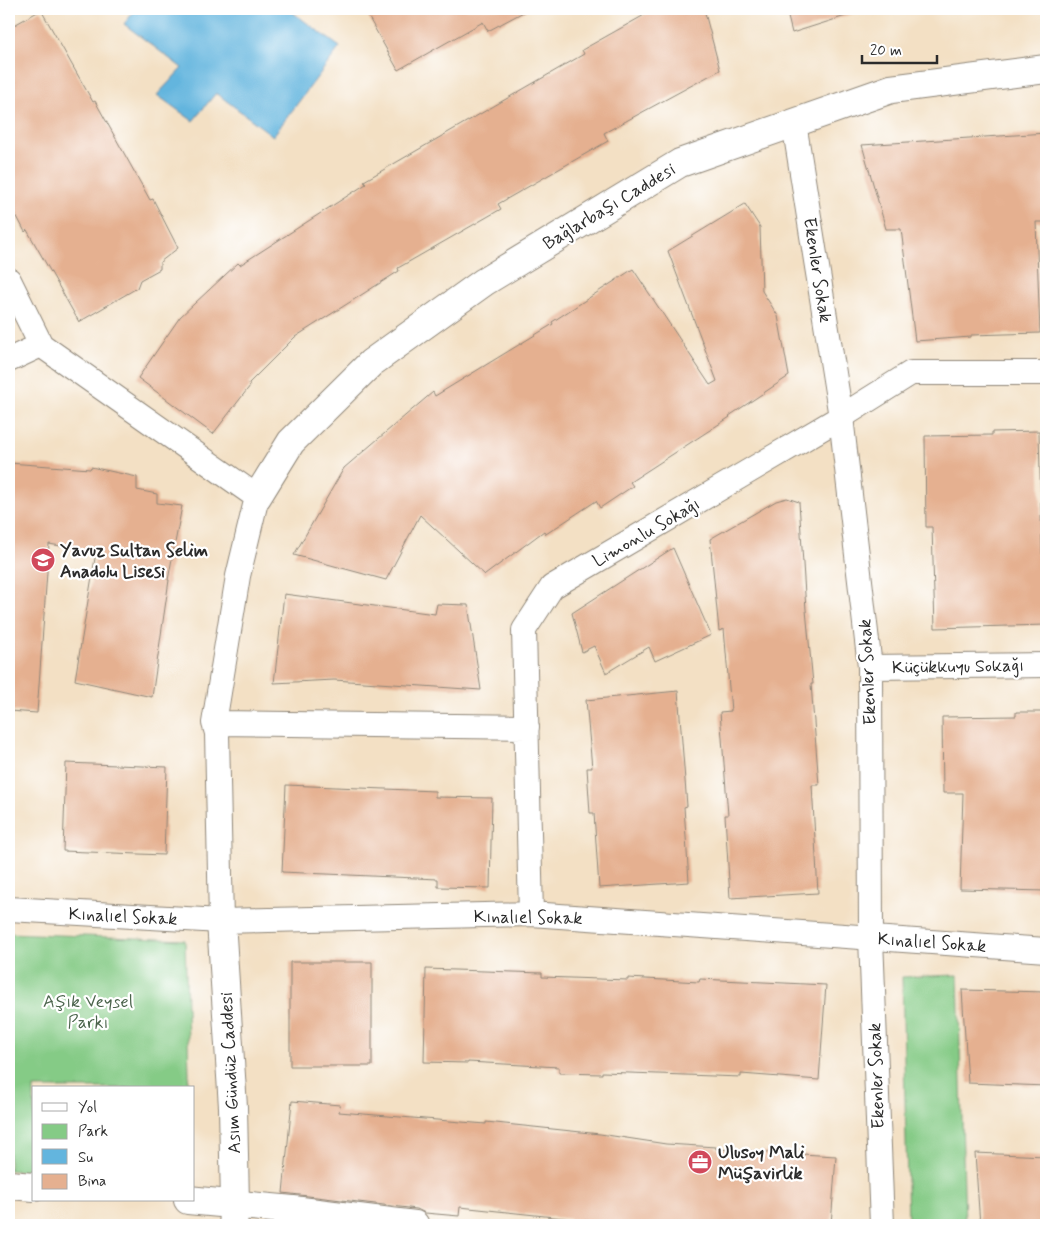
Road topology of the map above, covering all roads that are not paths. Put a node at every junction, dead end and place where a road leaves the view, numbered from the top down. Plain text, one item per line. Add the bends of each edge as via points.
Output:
1 (1046, 69) edge
2 (794, 123) junction
3 (9, 280) edge
4 (41, 345) junction
5 (9, 360) edge
6 (1046, 373) edge
7 (841, 417) junction
8 (257, 497) junction
9 (1046, 665) edge
10 (870, 667) junction
11 (214, 723) junction
12 (527, 727) junction
13 (9, 909) edge
14 (531, 914) junction
15 (221, 921) junction
16 (871, 938) junction
17 (1046, 950) edge
18 (9, 1184) edge
19 (32, 1187) edge
20 (194, 1202) edge
21 (234, 1215) edge
22 (415, 1225) edge
23 (882, 1225) edge

1 - 2 street, Bağlarbaşı Caddesi via 891,89
2 - 7 street, Ekenler Sokak
2 - 8 street, Bağlarbaşı Caddesi via 680,163 484,282 371,363 291,442
3 - 4 street
4 - 5 street
4 - 8 street
6 - 7 street, Limonlu Sokağı via 911,373
7 - 10 street, Ekenler Sokak
7 - 12 street, Limonlu Sokağı via 552,587 524,630
8 - 11 street via 238,576
9 - 10 street, Küçükkuyu Sokağı
10 - 16 street, Ekenler Sokak
11 - 12 street
11 - 15 street via 217,733
12 - 14 street, Limonlu Sokağı
13 - 15 street, Kınalıel Sokak
14 - 15 street, Kınalıel Sokak
14 - 16 street, Kınalıel Sokak
15 - 21 street, Asım Gündüz Caddesi via 233,1107
16 - 17 street, Kınalıel Sokak
16 - 23 street, Ekenler Sokak
18 - 19 street
20 - 21 street
21 - 22 street

